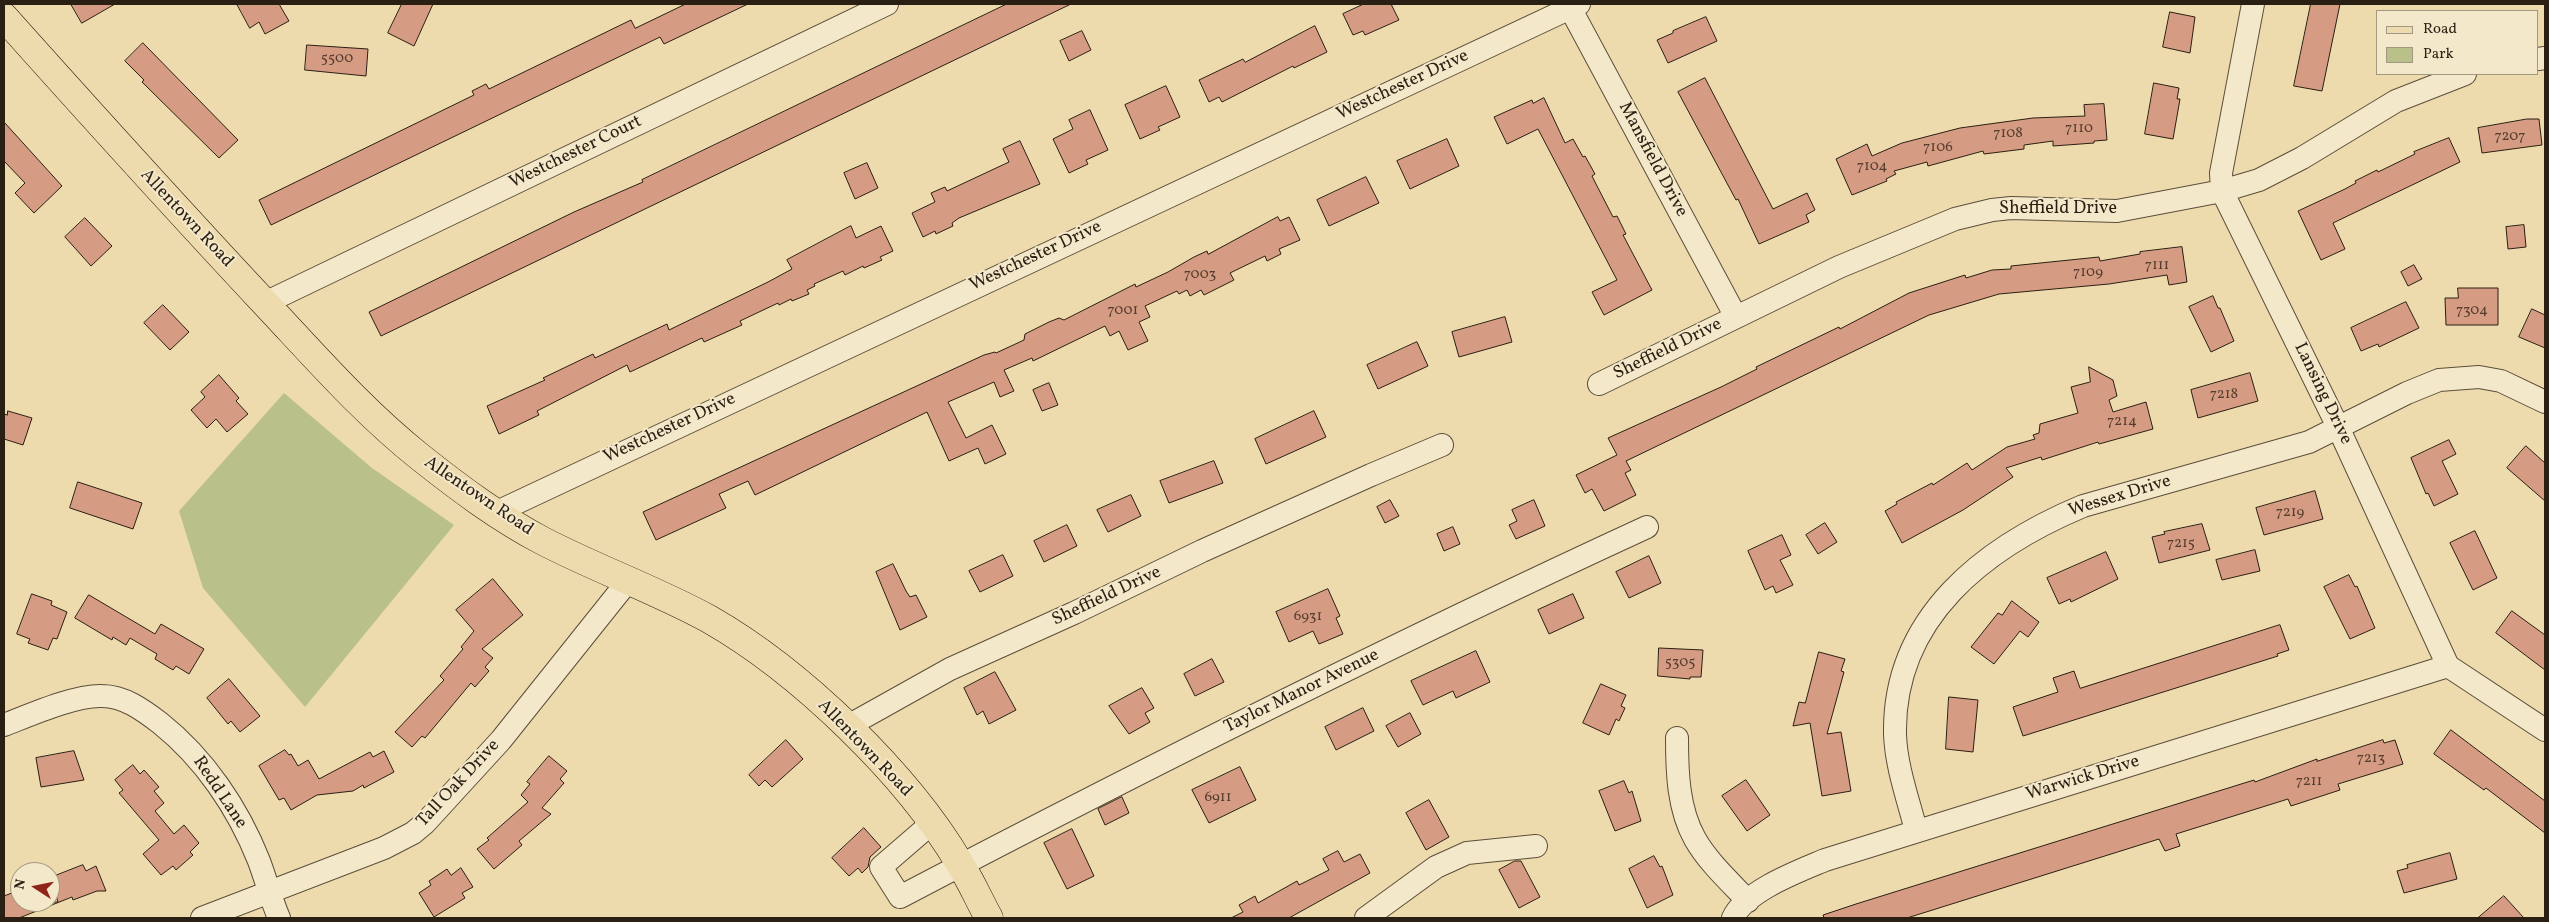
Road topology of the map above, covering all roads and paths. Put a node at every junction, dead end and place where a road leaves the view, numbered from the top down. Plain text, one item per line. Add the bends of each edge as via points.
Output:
1 (887, 4) edge
2 (2253, 4) edge
3 (1572, 5) edge
4 (4, 17) edge
5 (2462, 75) edge
6 (2222, 190) junction
7 (265, 303) junction
8 (1736, 316) junction
9 (1599, 384) dead end
10 (2545, 402) edge
11 (2338, 426) junction
12 (1442, 446) dead end
13 (495, 513) junction
14 (1647, 527) dead end
15 (628, 581) junction
16 (2448, 666) junction
17 (4, 725) edge
18 (848, 726) junction
19 (2545, 730) edge
20 (1677, 738) dead end
21 (932, 823) junction
22 (1916, 830) junction
23 (1536, 846) dead end
24 (961, 865) junction
25 (269, 893) junction
26 (1748, 901) junction
27 (202, 918) edge
28 (279, 918) edge
29 (989, 918) edge
30 (1366, 918) edge
31 (1733, 918) edge

1 - 7 street, Westchester Court
2 - 6 street, Lansing Drive via 2221,173
3 - 8 street, Mansfield Drive
3 - 13 street, Westchester Drive
4 - 7 main road, Allentown Road via 156,188
5 - 6 street, Sheffield Drive via 2396,101 2259,180
6 - 8 street, Sheffield Drive via 2117,211 2011,208 1955,219 1839,267
6 - 11 street, Lansing Drive
7 - 13 main road, Allentown Road via 335,379 394,436
8 - 9 street, Sheffield Drive
10 - 11 street, Wessex Drive via 2500,381 2479,377 2439,380
11 - 16 street, Lansing Drive
11 - 22 street, Wessex Drive via 2309,442 2083,506 2016,540 1962,578 1929,618 1915,642 1895,708 1898,761
12 - 18 street, Sheffield Drive via 1371,475 950,669
13 - 15 main road, Allentown Road via 542,540
14 - 24 street, Taylor Manor Avenue via 1207,738
15 - 18 main road, Allentown Road via 713,622 768,659
15 - 25 street, Tall Oak Drive via 501,740 425,823 392,844
16 - 19 street
16 - 22 street, Warwick Drive
17 - 25 street, Redd Lane via 93,696 117,698 138,708 171,732 206,768 248,836
18 - 21 main road, Allentown Road
20 - 26 street via 1680,788 1689,826 1705,853
21 - 24 main road, Allentown Road
21 - 24 street, Taylor Manor Avenue via 881,867 900,897
22 - 26 street, Warwick Drive via 1810,866
23 - 30 street via 1466,853 1436,867
24 - 29 main road, Allentown Road
25 - 27 street, Tall Oak Drive
25 - 28 street, Redd Lane
26 - 31 street, Warwick Drive

